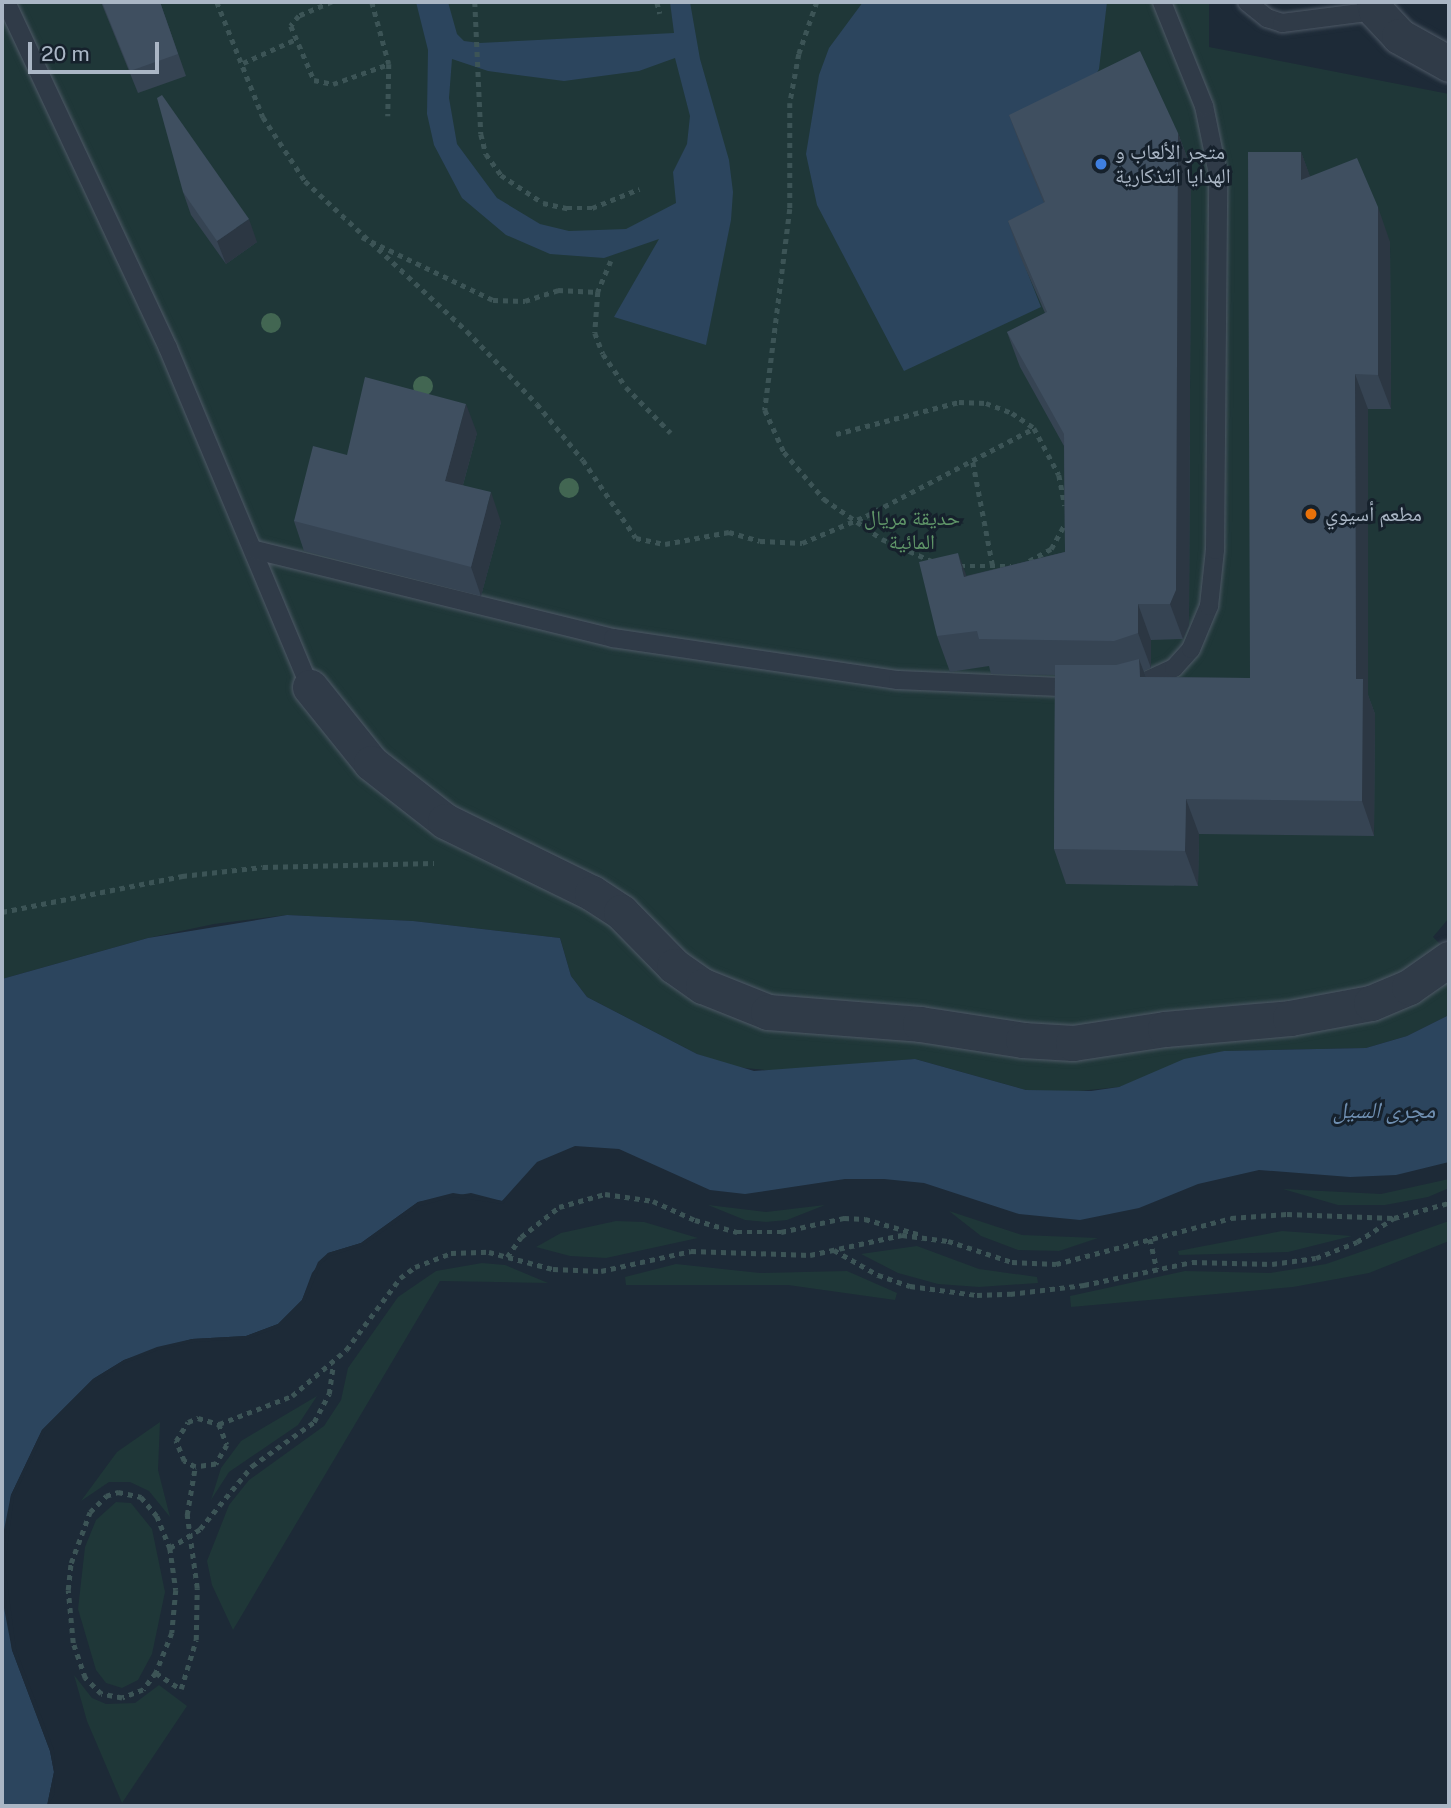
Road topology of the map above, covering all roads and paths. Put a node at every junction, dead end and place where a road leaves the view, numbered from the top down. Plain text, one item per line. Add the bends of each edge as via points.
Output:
1 (6, 2) edge
2 (217, 2) edge
3 (332, 2) edge
4 (372, 2) edge
5 (475, 2) edge
6 (657, 2) edge
7 (817, 2) edge
8 (1162, 2) edge
9 (1247, 2) edge
10 (1375, 7) edge
11 (660, 14) dead end
12 (2, 25) edge
13 (294, 40) junction
14 (27, 45) junction
15 (243, 64) junction
16 (389, 64) junction
17 (1449, 64) edge
18 (388, 116) dead end
19 (639, 189) dead end
20 (358, 235) junction
21 (611, 261) dead end
22 (598, 292) junction
23 (1034, 428) junction
24 (671, 433) dead end
25 (836, 434) dead end
26 (973, 462) junction
27 (1066, 509) edge
28 (1065, 518) edge
29 (852, 522) junction
30 (255, 550) junction
31 (941, 564) edge
32 (953, 565) edge
33 (993, 567) junction
34 (310, 687) joint
35 (447, 862) dead end
36 (2, 912) edge
37 (1449, 959) edge
38 (1449, 1203) edge
39 (1394, 1218) junction
40 (925, 1237) junction
41 (1150, 1239) junction
42 (833, 1250) junction
43 (507, 1257) junction
44 (1157, 1269) junction
45 (333, 1364) junction
46 (219, 1424) junction
47 (195, 1467) junction
48 (189, 1539) junction
49 (170, 1548) junction
50 (156, 1672) junction

1 - 14 lane
2 - 15 path
3 - 13 path via 295,18
4 - 16 path
5 - 19 path via 477,81 486,154 520,191 543,203 592,208
6 - 11 path
7 - 29 path via 799,54 790,103 790,209 765,410 771,429 798,471
8 - 30 lane via 1204,106 1219,174 1215,550 1209,606 1191,649 1154,681 1108,689 898,680 636,642 478,609
9 - 10 lane via 1266,18 1282,23
10 - 17 street via 1416,48
12 - 14 lane
13 - 15 path
13 - 16 path via 310,75 320,83 340,82
14 - 30 lane via 168,348
15 - 20 path via 279,144 304,181
16 - 18 path
20 - 22 path via 493,300 525,300 558,290
20 - 29 path via 467,331 537,404 583,460 636,538 665,544 729,533 760,541 802,542
21 - 22 path
22 - 24 path via 595,333 603,354 626,387
23 - 25 path via 1001,408 959,402
23 - 26 path
23 - 27 path via 1059,475
26 - 29 path
26 - 33 path
28 - 33 path via 1059,539 1040,557
29 - 31 path
30 - 34 lane
32 - 33 path
34 - 37 street via 371,763 445,821 592,893 621,912 674,966 703,986 768,1012 1073,1043 1290,1018 1371,1003 1409,987
35 - 36 path via 263,867 182,876
38 - 39 path
39 - 41 path via 1259,1215 1204,1222
39 - 44 path via 1357,1242 1316,1258 1272,1264 1210,1261
40 - 41 path via 1034,1265 1079,1261
40 - 42 path via 879,1237
40 - 43 path via 886,1221 844,1218 781,1232 737,1232 653,1201 605,1194 559,1207 538,1221
41 - 44 path
42 - 43 path via 786,1256 691,1251 624,1267 577,1272
42 - 44 path via 878,1275 910,1286 976,1295 1047,1291
43 - 45 path via 470,1251 415,1266 386,1291
45 - 46 path via 269,1408
45 - 48 path via 329,1394 314,1422 251,1466
46 - 47 path via 226,1433 224,1455 216,1464
46 - 47 path via 198,1418 179,1430 178,1452
47 - 48 path via 187,1515
48 - 49 path
48 - 50 path via 199,1614 190,1665 181,1689
49 - 50 path via 176,1612
49 - 50 path via 157,1516 141,1497 118,1492 106,1496 90,1512 79,1537 68,1590 73,1643 92,1687 111,1697 134,1696

